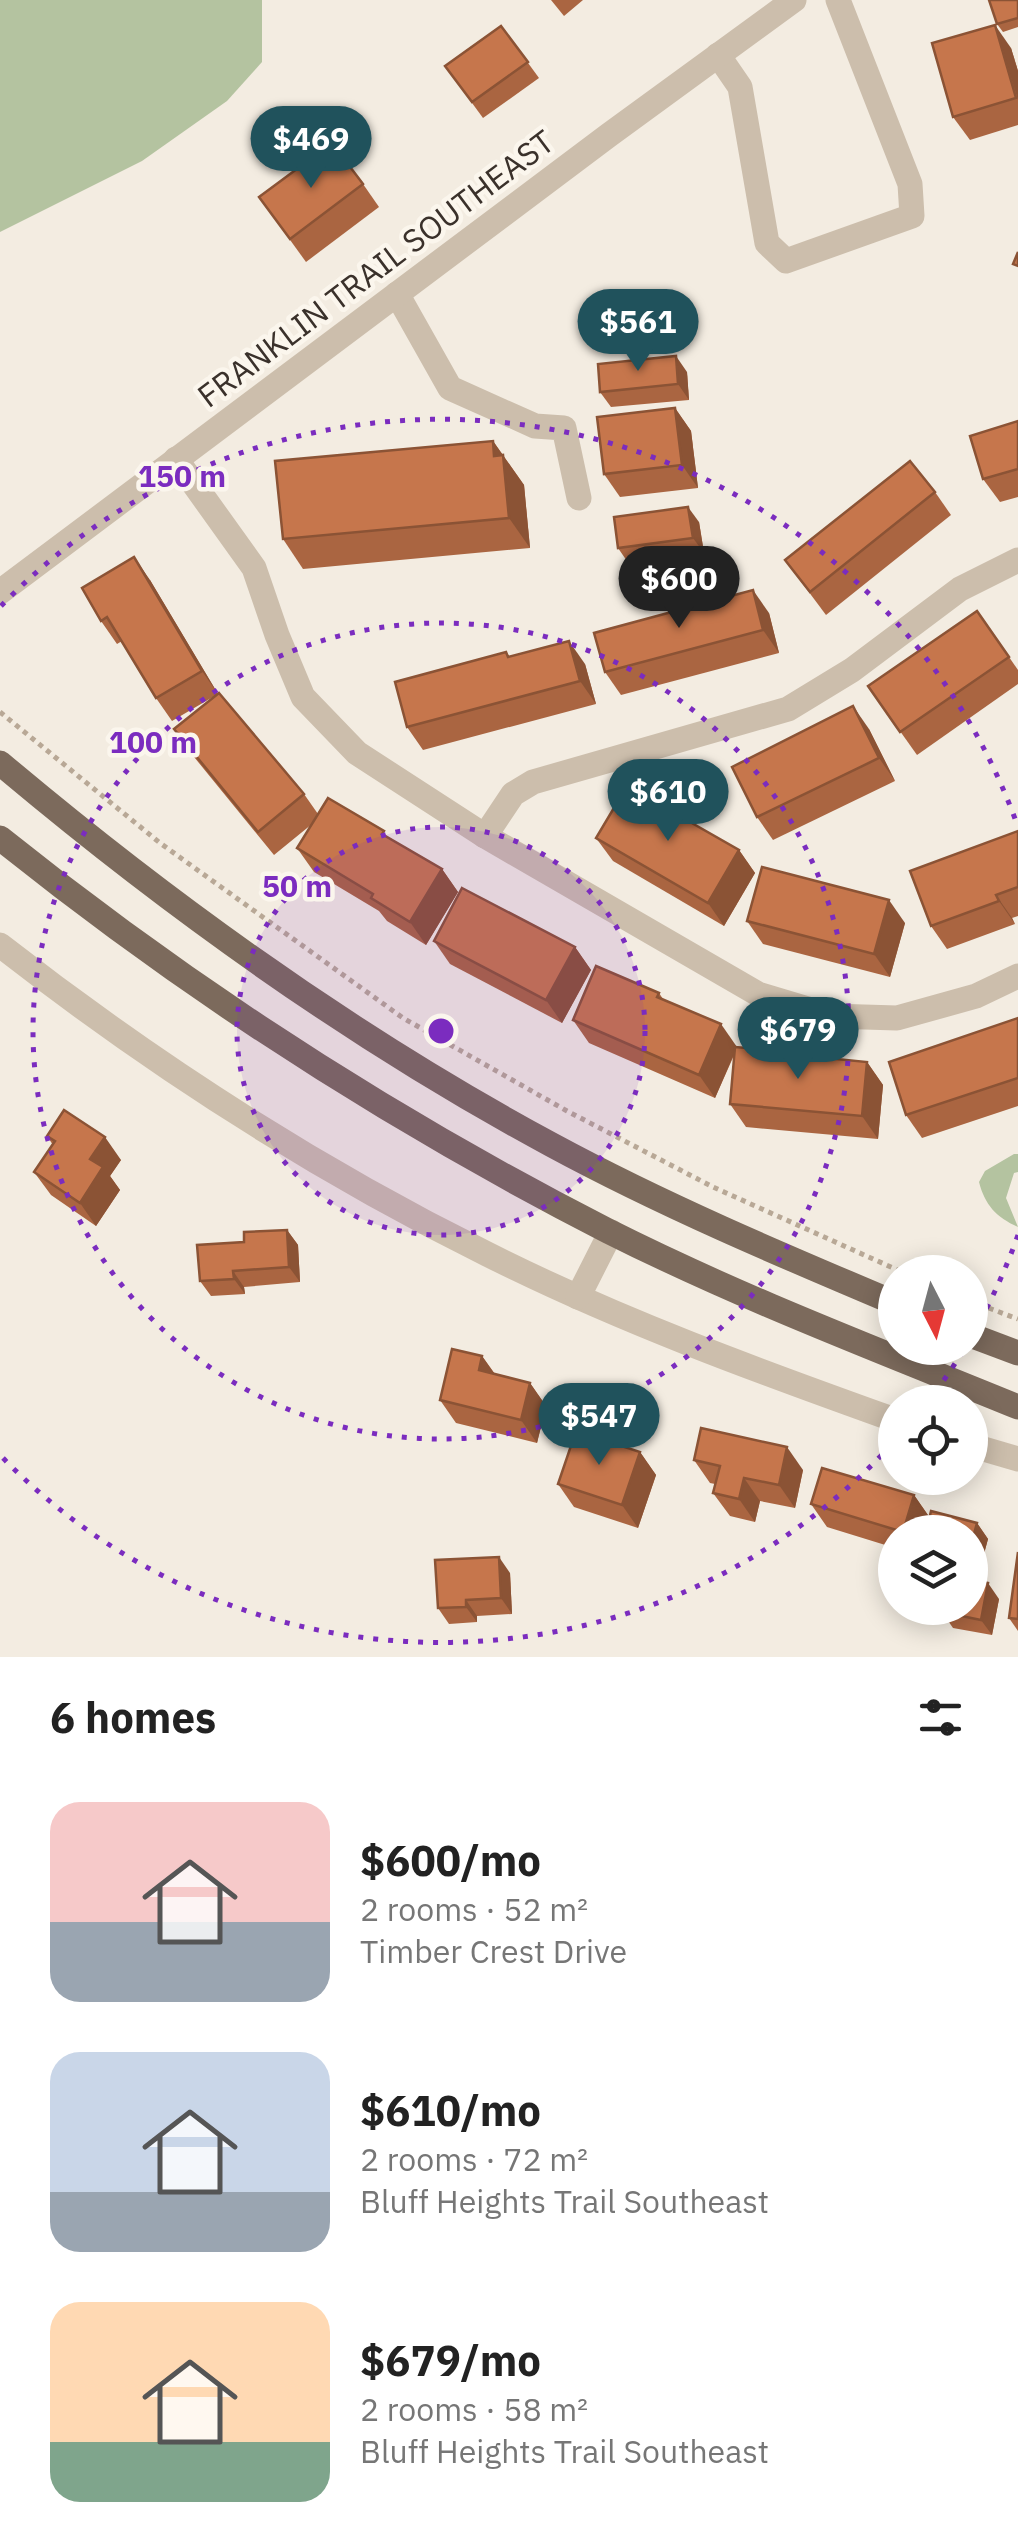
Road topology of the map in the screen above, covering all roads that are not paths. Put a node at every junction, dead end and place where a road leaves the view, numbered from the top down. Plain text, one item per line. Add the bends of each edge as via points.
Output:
1 (794, 0) edge
2 (838, 0) edge
3 (718, 55) junction
4 (397, 294) junction
5 (176, 459) junction
6 (579, 498) dead end
7 (1018, 560) edge
8 (0, 592) edge
9 (0, 764) edge
10 (485, 836) junction
11 (0, 838) edge
12 (0, 945) edge
13 (1018, 976) edge
14 (611, 1232) junction
15 (578, 1296) junction
16 (878, 1297) edge
17 (988, 1342) edge
18 (1018, 1354) edge
19 (1018, 1407) edge
20 (878, 1413) edge
21 (988, 1450) edge
22 (1018, 1459) edge

1 - 3 street, FRANKLIN TRAIL SOUTHEAST
2 - 3 street via 910,184 912,216 786,261 766,243 740,87
3 - 4 street, FRANKLIN TRAIL SOUTHEAST
4 - 5 street, FRANKLIN TRAIL SOUTHEAST
4 - 6 street via 450,388 535,426 564,428
5 - 8 street, FRANKLIN TRAIL SOUTHEAST
5 - 10 street via 254,568 303,697 356,753
7 - 10 street via 960,590 821,692 788,709 533,782 513,794
9 - 16 main road via 235,946 442,1082 638,1189
10 - 13 street via 758,994 831,1016 897,1018 976,996
11 - 14 main road via 203,991 419,1127
12 - 15 street via 86,1011 299,1149 487,1255
14 - 15 street
14 - 19 main road
15 - 20 street
17 - 18 main road
21 - 22 street

